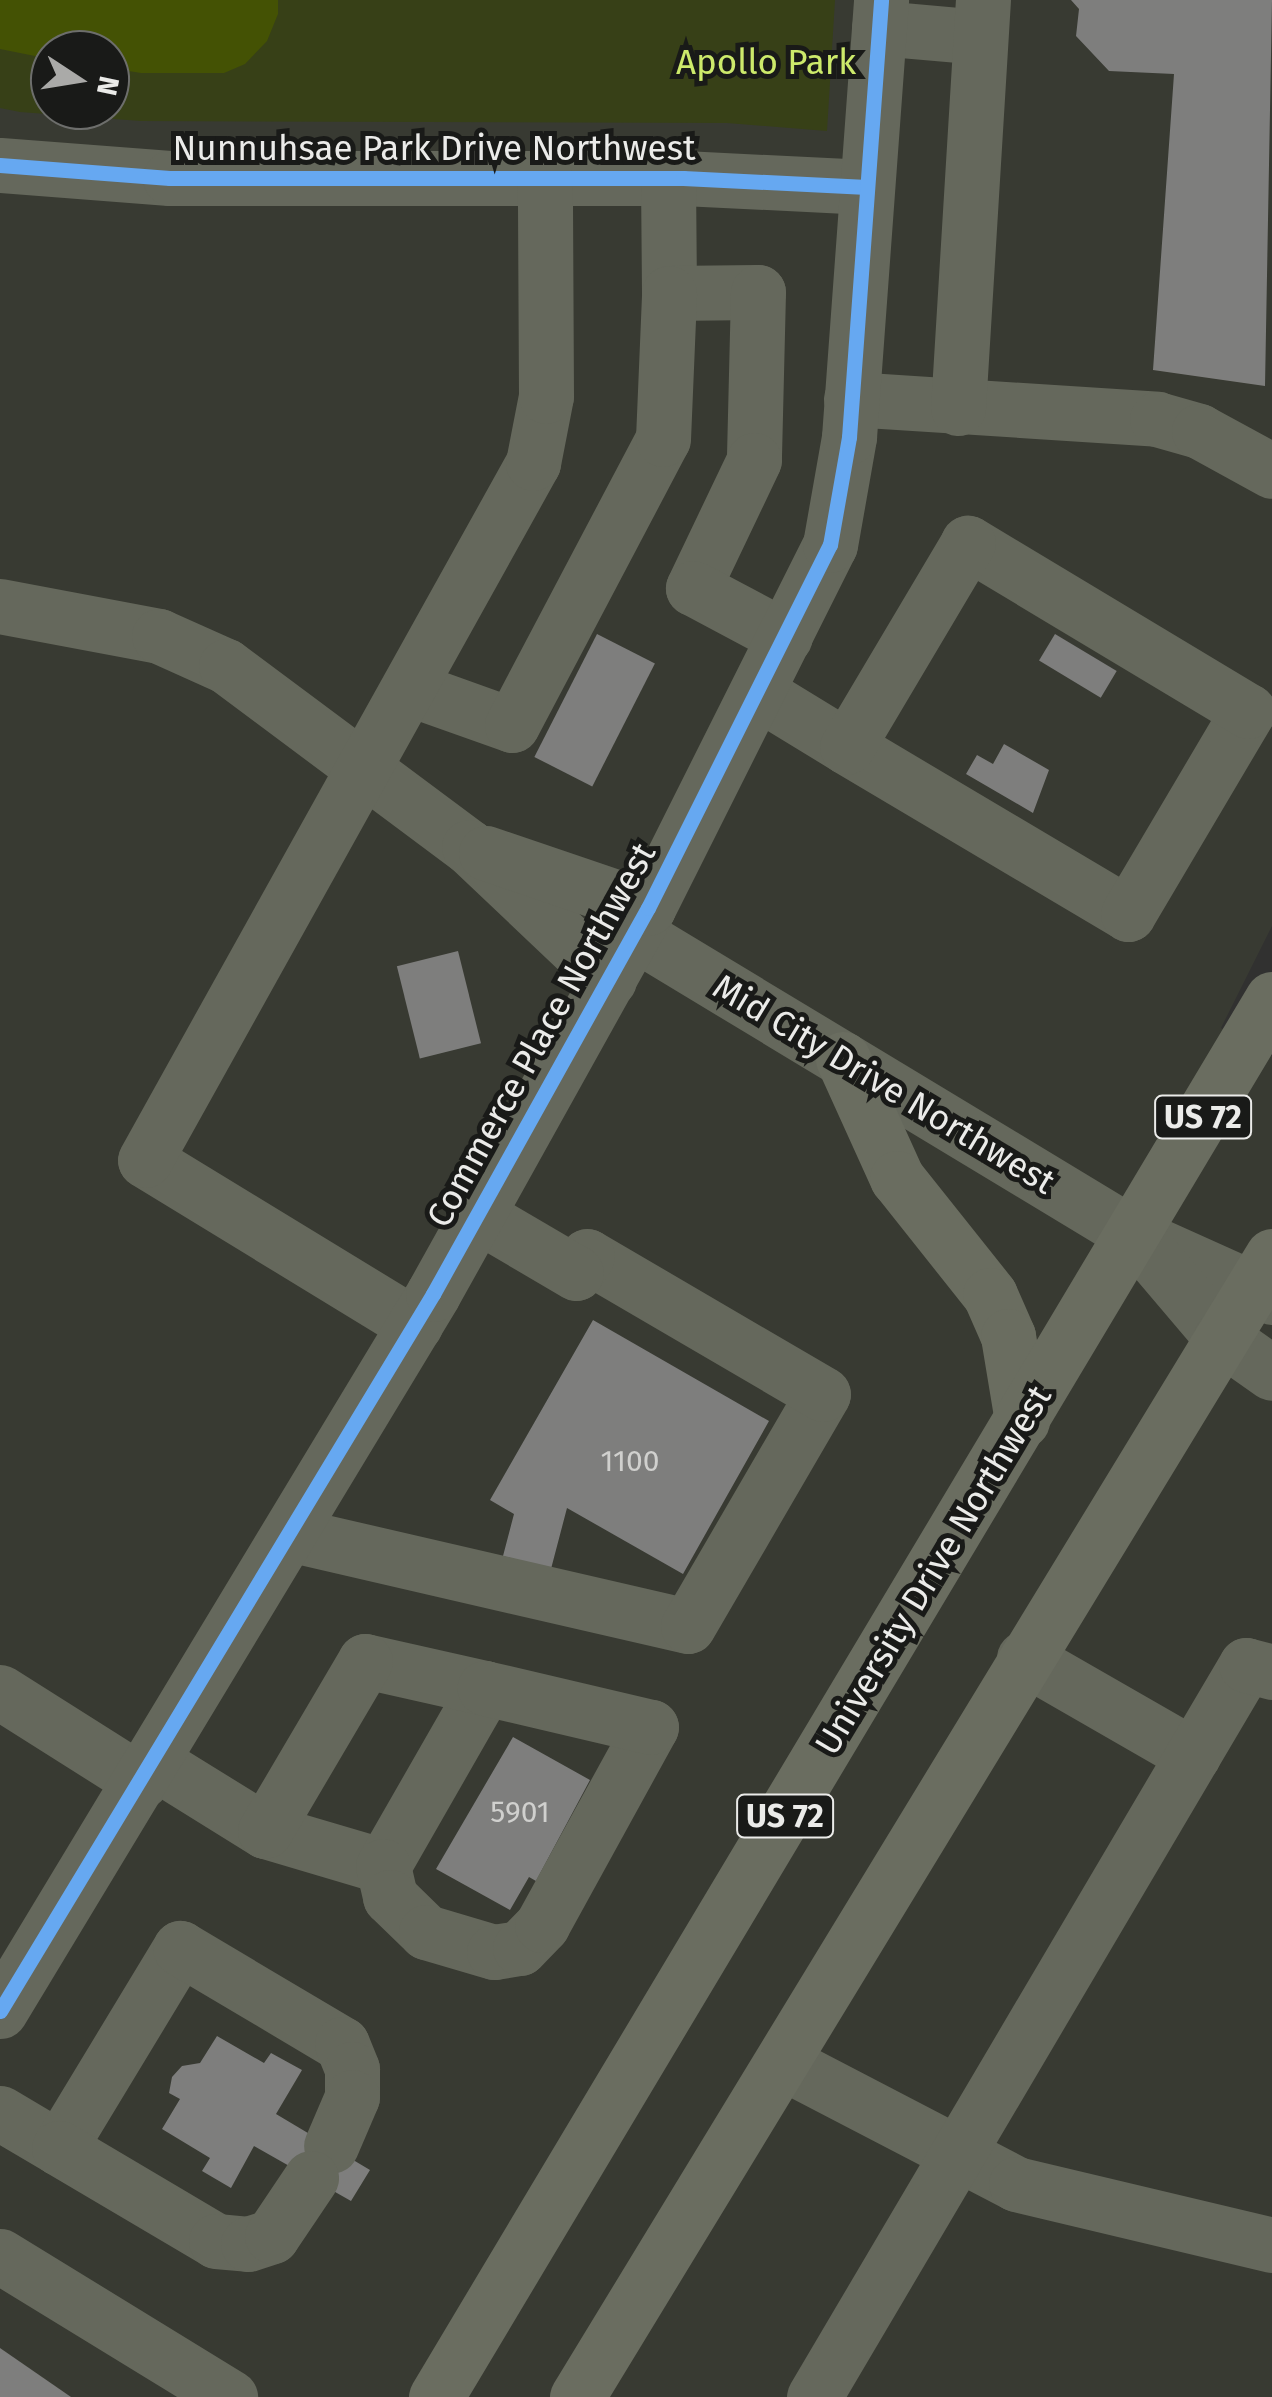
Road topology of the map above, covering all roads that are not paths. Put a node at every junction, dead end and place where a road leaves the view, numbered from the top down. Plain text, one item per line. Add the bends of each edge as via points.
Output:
1 (880, 14) edge
2 (981, 18) edge
3 (0, 165) edge
4 (545, 178) junction
5 (668, 178) junction
6 (867, 187) junction
7 (669, 293) junction
8 (851, 399) junction
9 (958, 408) junction
10 (1272, 472) edge
11 (0, 606) edge
12 (785, 637) junction
13 (412, 689) junction
14 (757, 692) junction
15 (847, 747) junction
16 (367, 771) junction
17 (468, 847) junction
18 (630, 940) junction
19 (1272, 1000) edge
20 (843, 1059) junction
21 (477, 1215) junction
22 (1134, 1234) junction
23 (1266, 1279) edge
24 (415, 1325) junction
25 (1221, 1337) junction
26 (1272, 1373) edge
27 (1022, 1421) junction
28 (289, 1534) junction
29 (1024, 1658) junction
30 (1272, 1672) edge
31 (485, 1688) junction
32 (0, 1692) edge
33 (1193, 1755) junction
34 (146, 1771) junction
35 (266, 1831) junction
36 (383, 1866) junction
37 (0, 2011) edge
38 (782, 2062) junction
39 (0, 2113) edge
40 (60, 2148) junction
41 (952, 2156) junction
42 (1272, 2245) edge
43 (0, 2256) edge
44 (230, 2397) edge
45 (436, 2397) edge
46 (577, 2397) edge
47 (814, 2397) edge

1 - 2 street
1 - 6 street, Commerce Place Northwest
2 - 9 street
3 - 4 street, Nunnuhsae Park Drive Northwest via 170,178
4 - 5 street, Nunnuhsae Park Drive Northwest
4 - 13 street via 543,429 534,464
5 - 6 street, Nunnuhsae Park Drive Northwest
5 - 7 street
6 - 8 street, Commerce Place Northwest
7 - 12 street via 758,292 754,460 692,588
7 - 13 street via 662,440 512,726
8 - 9 street
8 - 12 street, Commerce Place Northwest via 838,517
9 - 10 street via 1157,419 1199,431
11 - 16 street, Mid City Drive Northwest via 191,647
12 - 14 street, Commerce Place Northwest
13 - 16 street
14 - 15 street
14 - 18 street, Commerce Place Northwest
15 - 15 street via 1128,914 1248,711 968,543
16 - 17 street, Mid City Drive Northwest
16 - 24 street via 145,1160
17 - 18 street, Mid City Drive Northwest
17 - 18 street, Mid City Drive Northwest
18 - 20 street, Mid City Drive Northwest
18 - 21 street, Commerce Place Northwest
19 - 22 highway, University Drive Northwest / US 72
20 - 22 street, Mid City Drive Northwest
20 - 27 highway via 897,1178 990,1295 1008,1336
21 - 24 street, Commerce Place Northwest
21 - 28 street via 576,1273 586,1256 823,1394 688,1626
22 - 23 street
22 - 25 street
22 - 27 highway, University Drive Northwest / US 72
23 - 25 highway
24 - 28 street, Commerce Place Northwest
25 - 26 street
25 - 29 highway
27 - 45 highway, University Drive Northwest / US 72
28 - 34 street, Commerce Place Northwest
29 - 33 street
29 - 38 highway
30 - 33 street via 1246,1665
31 - 35 street via 365,1661
31 - 36 street
31 - 36 street via 651,1726 542,1925 520,1948 494,1952 426,1932 390,1896
32 - 34 street
33 - 41 street
34 - 35 street
34 - 37 street, Commerce Place Northwest
35 - 36 street
38 - 41 street
38 - 46 highway
39 - 40 street
40 - 40 street via 180,1948 342,2044 352,2069 352,2097 321,2162 272,2236 248,2244 216,2241
41 - 42 street via 1016,2184
41 - 47 street
43 - 44 street

